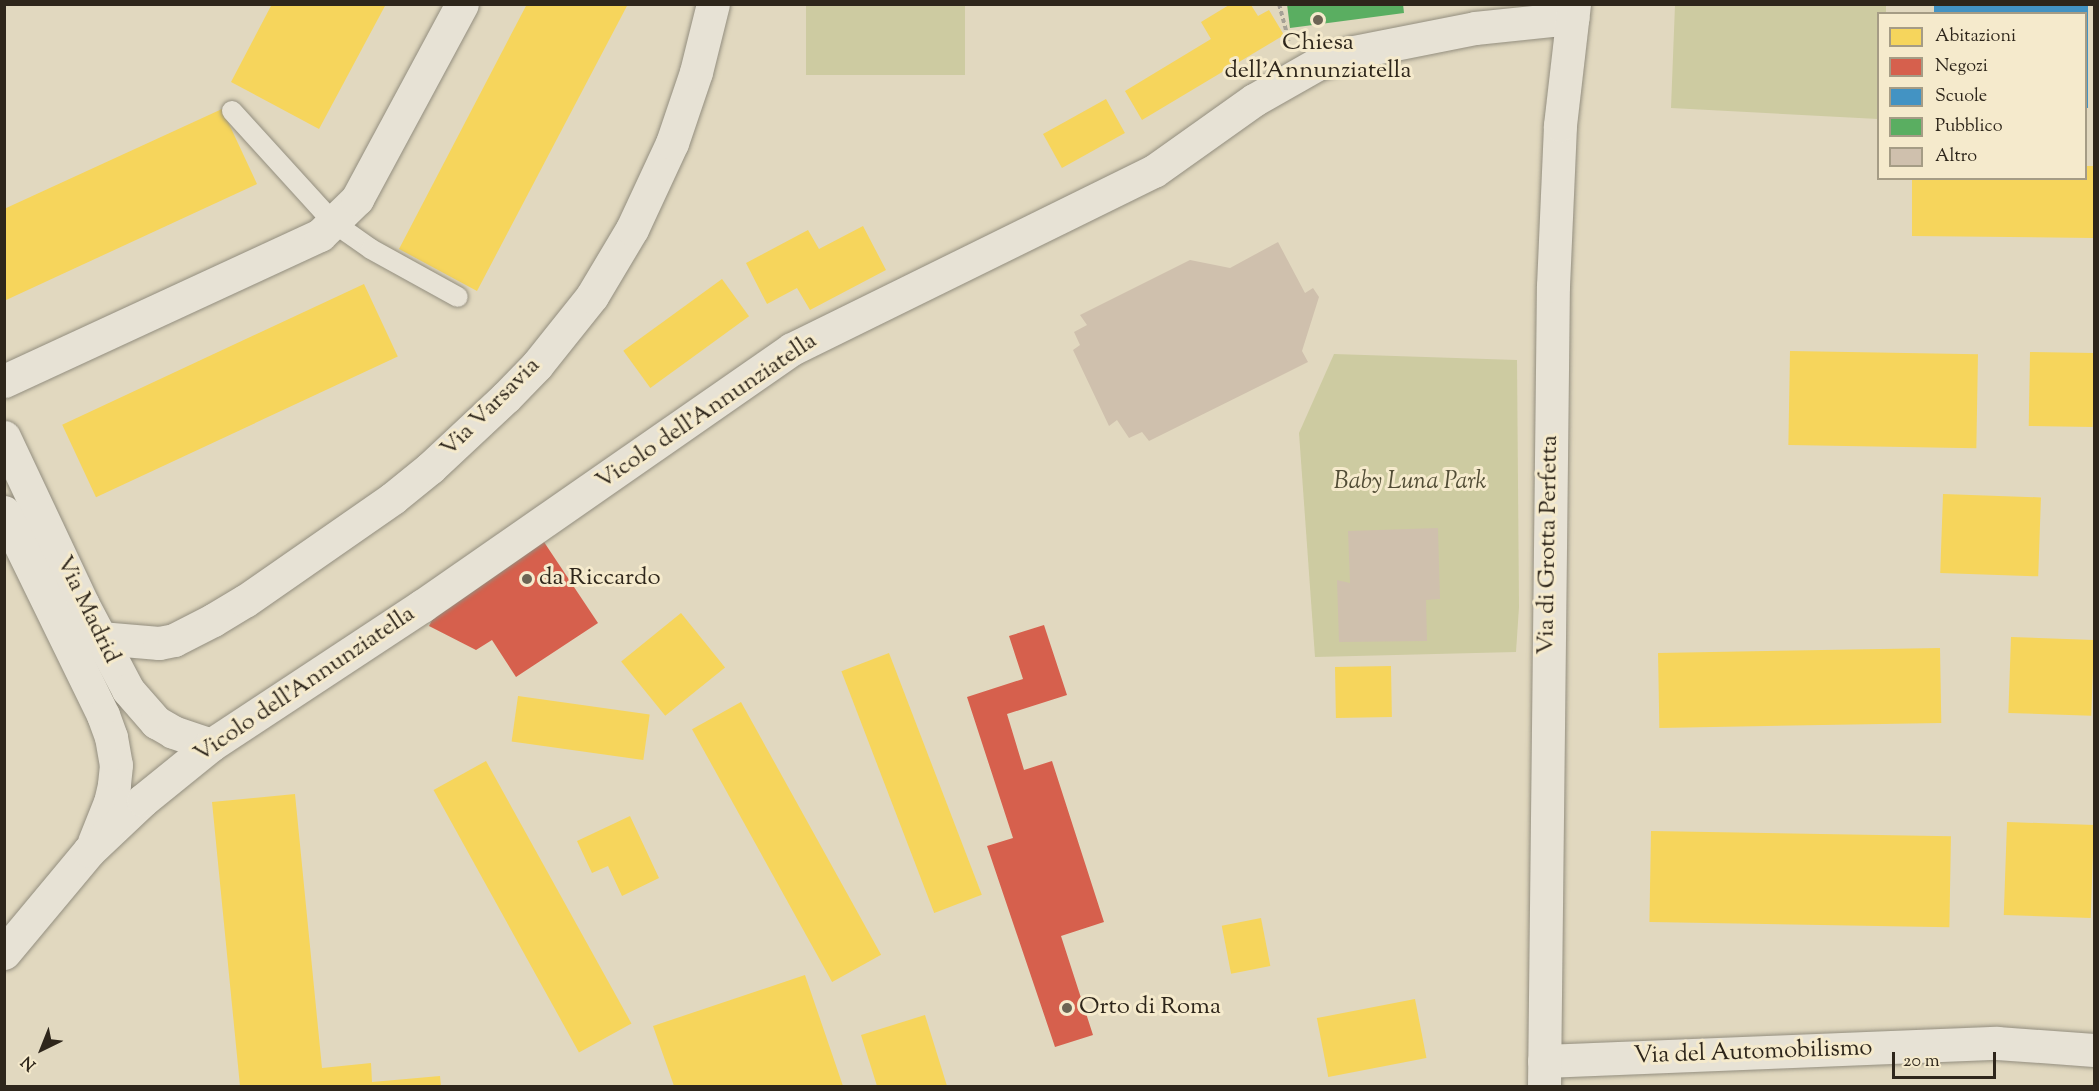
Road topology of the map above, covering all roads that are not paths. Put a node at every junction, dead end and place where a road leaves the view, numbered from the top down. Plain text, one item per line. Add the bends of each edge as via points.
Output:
1 (462, 4) edge
2 (713, 4) edge
3 (1573, 11) edge
4 (232, 111) dead end
5 (334, 224) junction
6 (458, 297) dead end
7 (4, 381) edge
8 (4, 437) edge
9 (14, 484) edge
10 (4, 512) edge
11 (100, 638) junction
12 (211, 745) junction
13 (89, 851) junction
14 (4, 954) edge
15 (2094, 1027) edge
16 (1997, 1043) junction
17 (2094, 1050) edge
18 (1544, 1074) edge

1 - 5 street via 357,199
2 - 11 street, Via Varsavia via 672,143 632,229 592,296 506,397 393,498 213,620 174,640 159,643
3 - 12 street, Vicolo dell'Annunziatella via 1354,52 1317,64 1254,100 1154,171 792,349 422,606
3 - 18 street, Via di Grotta Perfetta via 1560,125 1553,286
4 - 5 lane
5 - 6 lane
5 - 7 street via 320,236
8 - 9 street, Via Madrid
9 - 11 street, Via Madrid
10 - 13 street, Via Madrid via 111,737 116,765 114,785
11 - 12 street, Via Madrid via 140,707 173,732
12 - 13 street, Vicolo dell'Annunziatella via 143,800
13 - 14 street, Vicolo dell'Annunziatella
15 - 16 street, Via del Automobilismo
16 - 17 street, Via del Automobilismo
16 - 18 street, Via del Automobilismo

